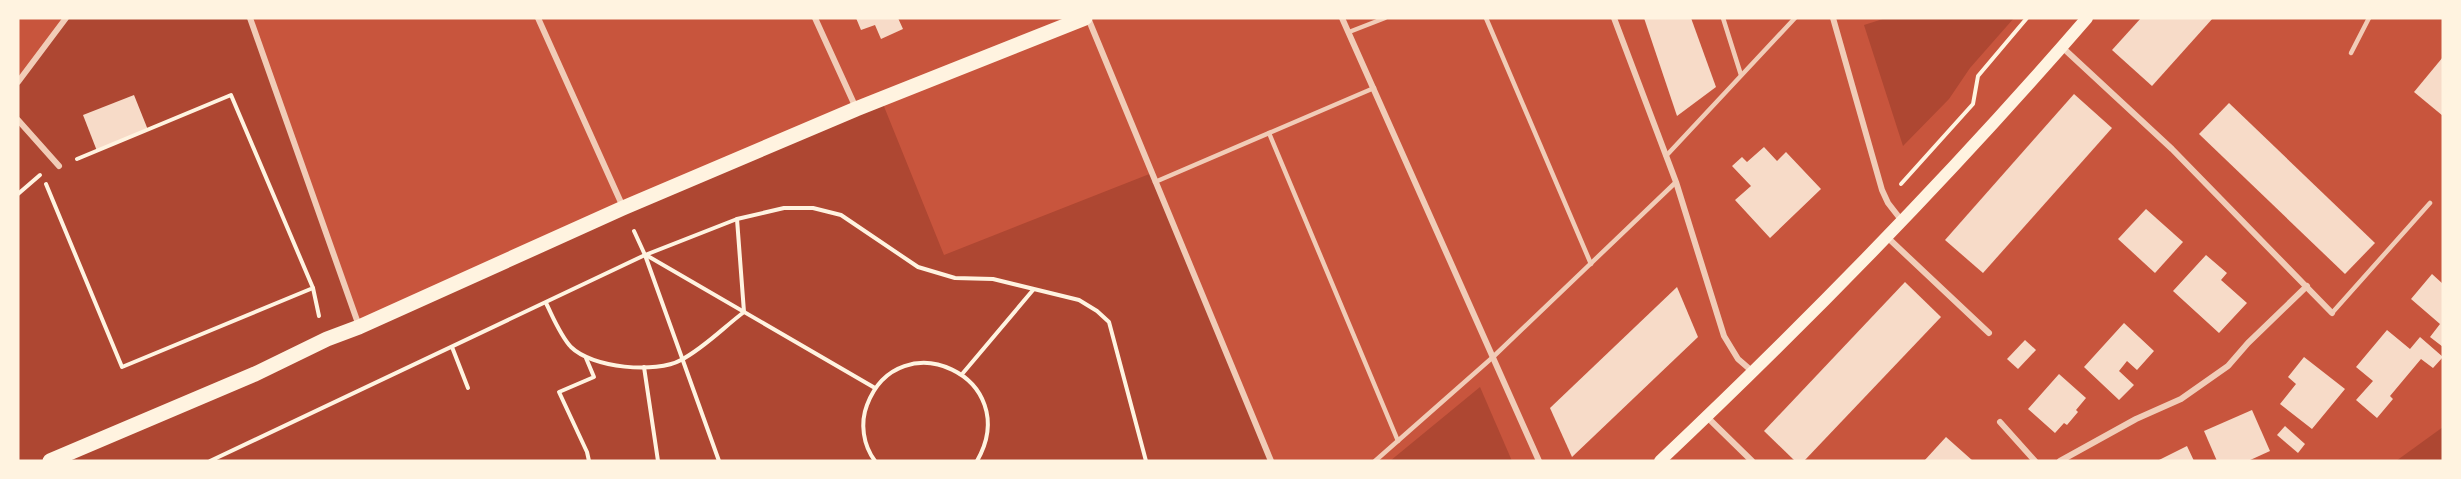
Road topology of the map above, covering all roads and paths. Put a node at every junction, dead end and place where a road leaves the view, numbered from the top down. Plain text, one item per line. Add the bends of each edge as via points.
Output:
1 (66, 18) edge
2 (250, 18) edge
3 (538, 18) edge
4 (815, 18) edge
5 (1086, 18) edge
6 (1342, 18) edge
7 (1384, 18) edge
8 (1486, 18) edge
9 (1614, 18) edge
10 (1723, 18) edge
11 (1795, 18) edge
12 (1833, 18) edge
13 (2027, 18) edge
14 (2087, 18) edge
15 (2369, 18) edge
16 (1349, 32) junction
17 (2062, 47) junction
18 (2351, 53) dead end
19 (1741, 75) junction
20 (18, 82) edge
21 (1374, 88) junction
22 (856, 109) junction
23 (18, 120) edge
24 (1269, 133) junction
25 (1666, 156) junction
26 (58, 166) joint
27 (1155, 182) junction
28 (1676, 182) junction
29 (18, 194) edge
30 (1888, 203) junction
31 (2430, 203) dead end
32 (623, 208) junction
33 (737, 219) junction
34 (1902, 221) junction
35 (1886, 237) junction
36 (645, 255) junction
37 (1591, 264) junction
38 (2307, 286) junction
39 (1033, 290) junction
40 (546, 303) junction
41 (744, 312) junction
42 (2332, 313) joint
43 (359, 327) junction
44 (1989, 333) dead end
45 (452, 347) junction
46 (585, 357) junction
47 (1493, 357) junction
48 (682, 359) junction
49 (644, 367) junction
50 (1753, 372) junction
51 (963, 374) junction
52 (468, 388) dead end
53 (876, 388) junction
54 (1707, 417) junction
55 (2000, 422) dead end
56 (1398, 441) junction
57 (50, 461) edge
58 (210, 461) edge
59 (589, 461) edge
60 (658, 461) edge
61 (719, 461) edge
62 (875, 461) edge
63 (977, 461) edge
64 (1146, 461) edge
65 (1271, 461) edge
66 (1375, 461) edge
67 (1539, 461) edge
68 (1660, 461) edge
69 (1752, 461) edge
70 (2035, 461) edge
71 (2060, 461) edge

1 - 20 street
2 - 43 street
3 - 32 street
4 - 22 street
5 - 22 main road
5 - 27 street
6 - 16 street
7 - 16 lane
8 - 37 lane
9 - 25 street
10 - 19 lane
11 - 19 lane
12 - 30 street
13 - 30 path via 1978,76 1973,104
14 - 17 main road
15 - 18 lane
16 - 21 street
17 - 34 main road
17 - 38 street via 2172,149
19 - 25 lane
21 - 24 lane
21 - 47 street
22 - 32 main road
23 - 26 street
24 - 27 lane
24 - 56 lane
25 - 28 street
26 - 29 path via 231,95 312,288 122,367 42,174
27 - 65 street
28 - 37 lane
28 - 50 street via 1724,336 1738,359
30 - 34 street
31 - 42 lane
32 - 43 main road
33 - 36 path
33 - 39 path via 784,208 813,208 841,215 918,267 956,278 993,279
33 - 41 path
34 - 35 main road
35 - 44 street
35 - 50 main road
36 - 40 path
36 - 41 path
36 - 48 path
37 - 47 lane
38 - 42 street
38 - 71 street via 2228,366 2181,399
39 - 51 path
39 - 64 path via 1079,300 1109,322
40 - 45 path
40 - 46 path via 569,345
41 - 48 path
41 - 53 path
43 - 57 main road
45 - 52 path
45 - 58 path
46 - 49 path
46 - 59 path via 594,377 559,392
47 - 56 lane
47 - 67 street
48 - 49 path via 665,366
48 - 61 path
49 - 60 path
50 - 54 main road
51 - 53 path via 942,364 921,362 902,367
51 - 63 path via 986,406 985,447
53 - 62 path via 863,413 866,444
54 - 68 main road
54 - 69 street
55 - 70 street
56 - 66 lane

